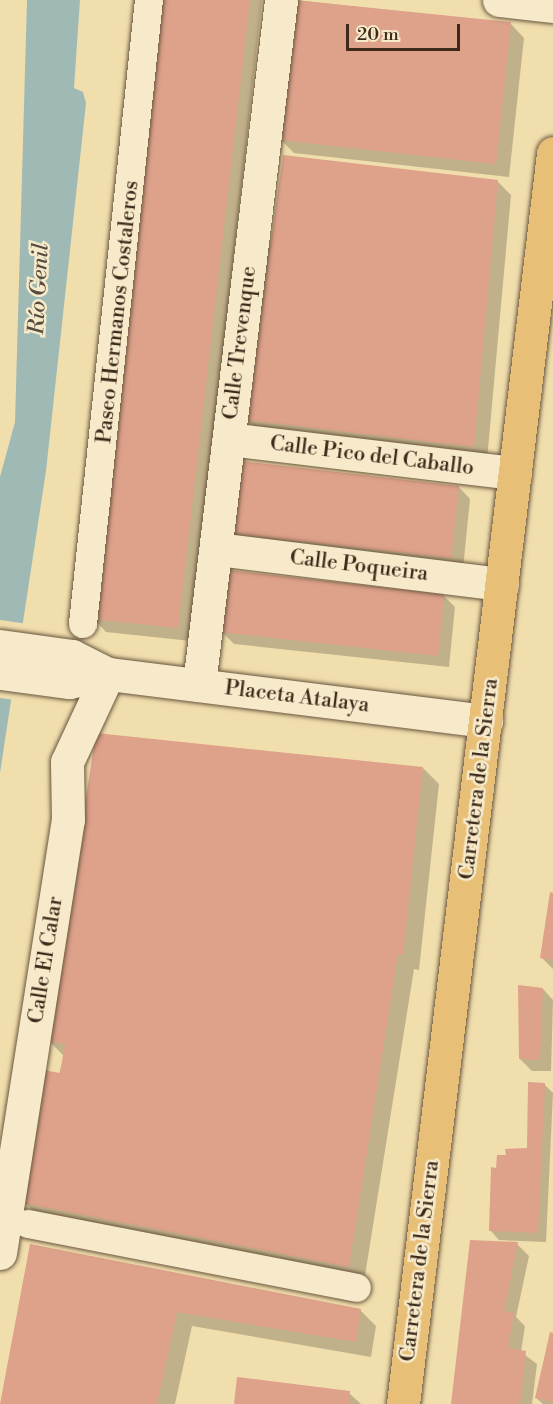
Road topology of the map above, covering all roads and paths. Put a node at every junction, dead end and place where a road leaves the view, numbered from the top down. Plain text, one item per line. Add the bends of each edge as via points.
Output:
1 (149, 0) edge
2 (281, 0) edge
3 (499, 0) edge
4 (553, 6) edge
5 (553, 153) edge
6 (229, 439) junction
7 (515, 473) junction
8 (216, 549) junction
9 (502, 584) junction
10 (83, 624) dead end
11 (0, 646) edge
12 (71, 669) junction
13 (0, 673) edge
14 (108, 674) junction
15 (199, 685) junction
16 (486, 721) junction
17 (28, 1224) dead end
18 (0, 1253) edge
19 (357, 1288) dead end
20 (403, 1404) edge

1 - 10 street, Paseo Hermanos Costaleros
2 - 6 street, Calle Trevenque
3 - 4 street
5 - 7 main road, Carretera de la Sierra
6 - 7 street, Calle Pico del Caballo
6 - 8 street, Calle Trevenque
7 - 9 main road, Carretera de la Sierra
8 - 9 street, Calle Poqueira
8 - 15 street, Calle Trevenque
9 - 16 main road, Carretera de la Sierra
11 - 12 street
12 - 13 street
12 - 14 street, Placeta Atalaya
14 - 15 street, Placeta Atalaya
14 - 18 street, Calle El Calar via 67,762 68,820
15 - 16 street, Placeta Atalaya
16 - 20 main road, Carretera de la Sierra
17 - 19 street

